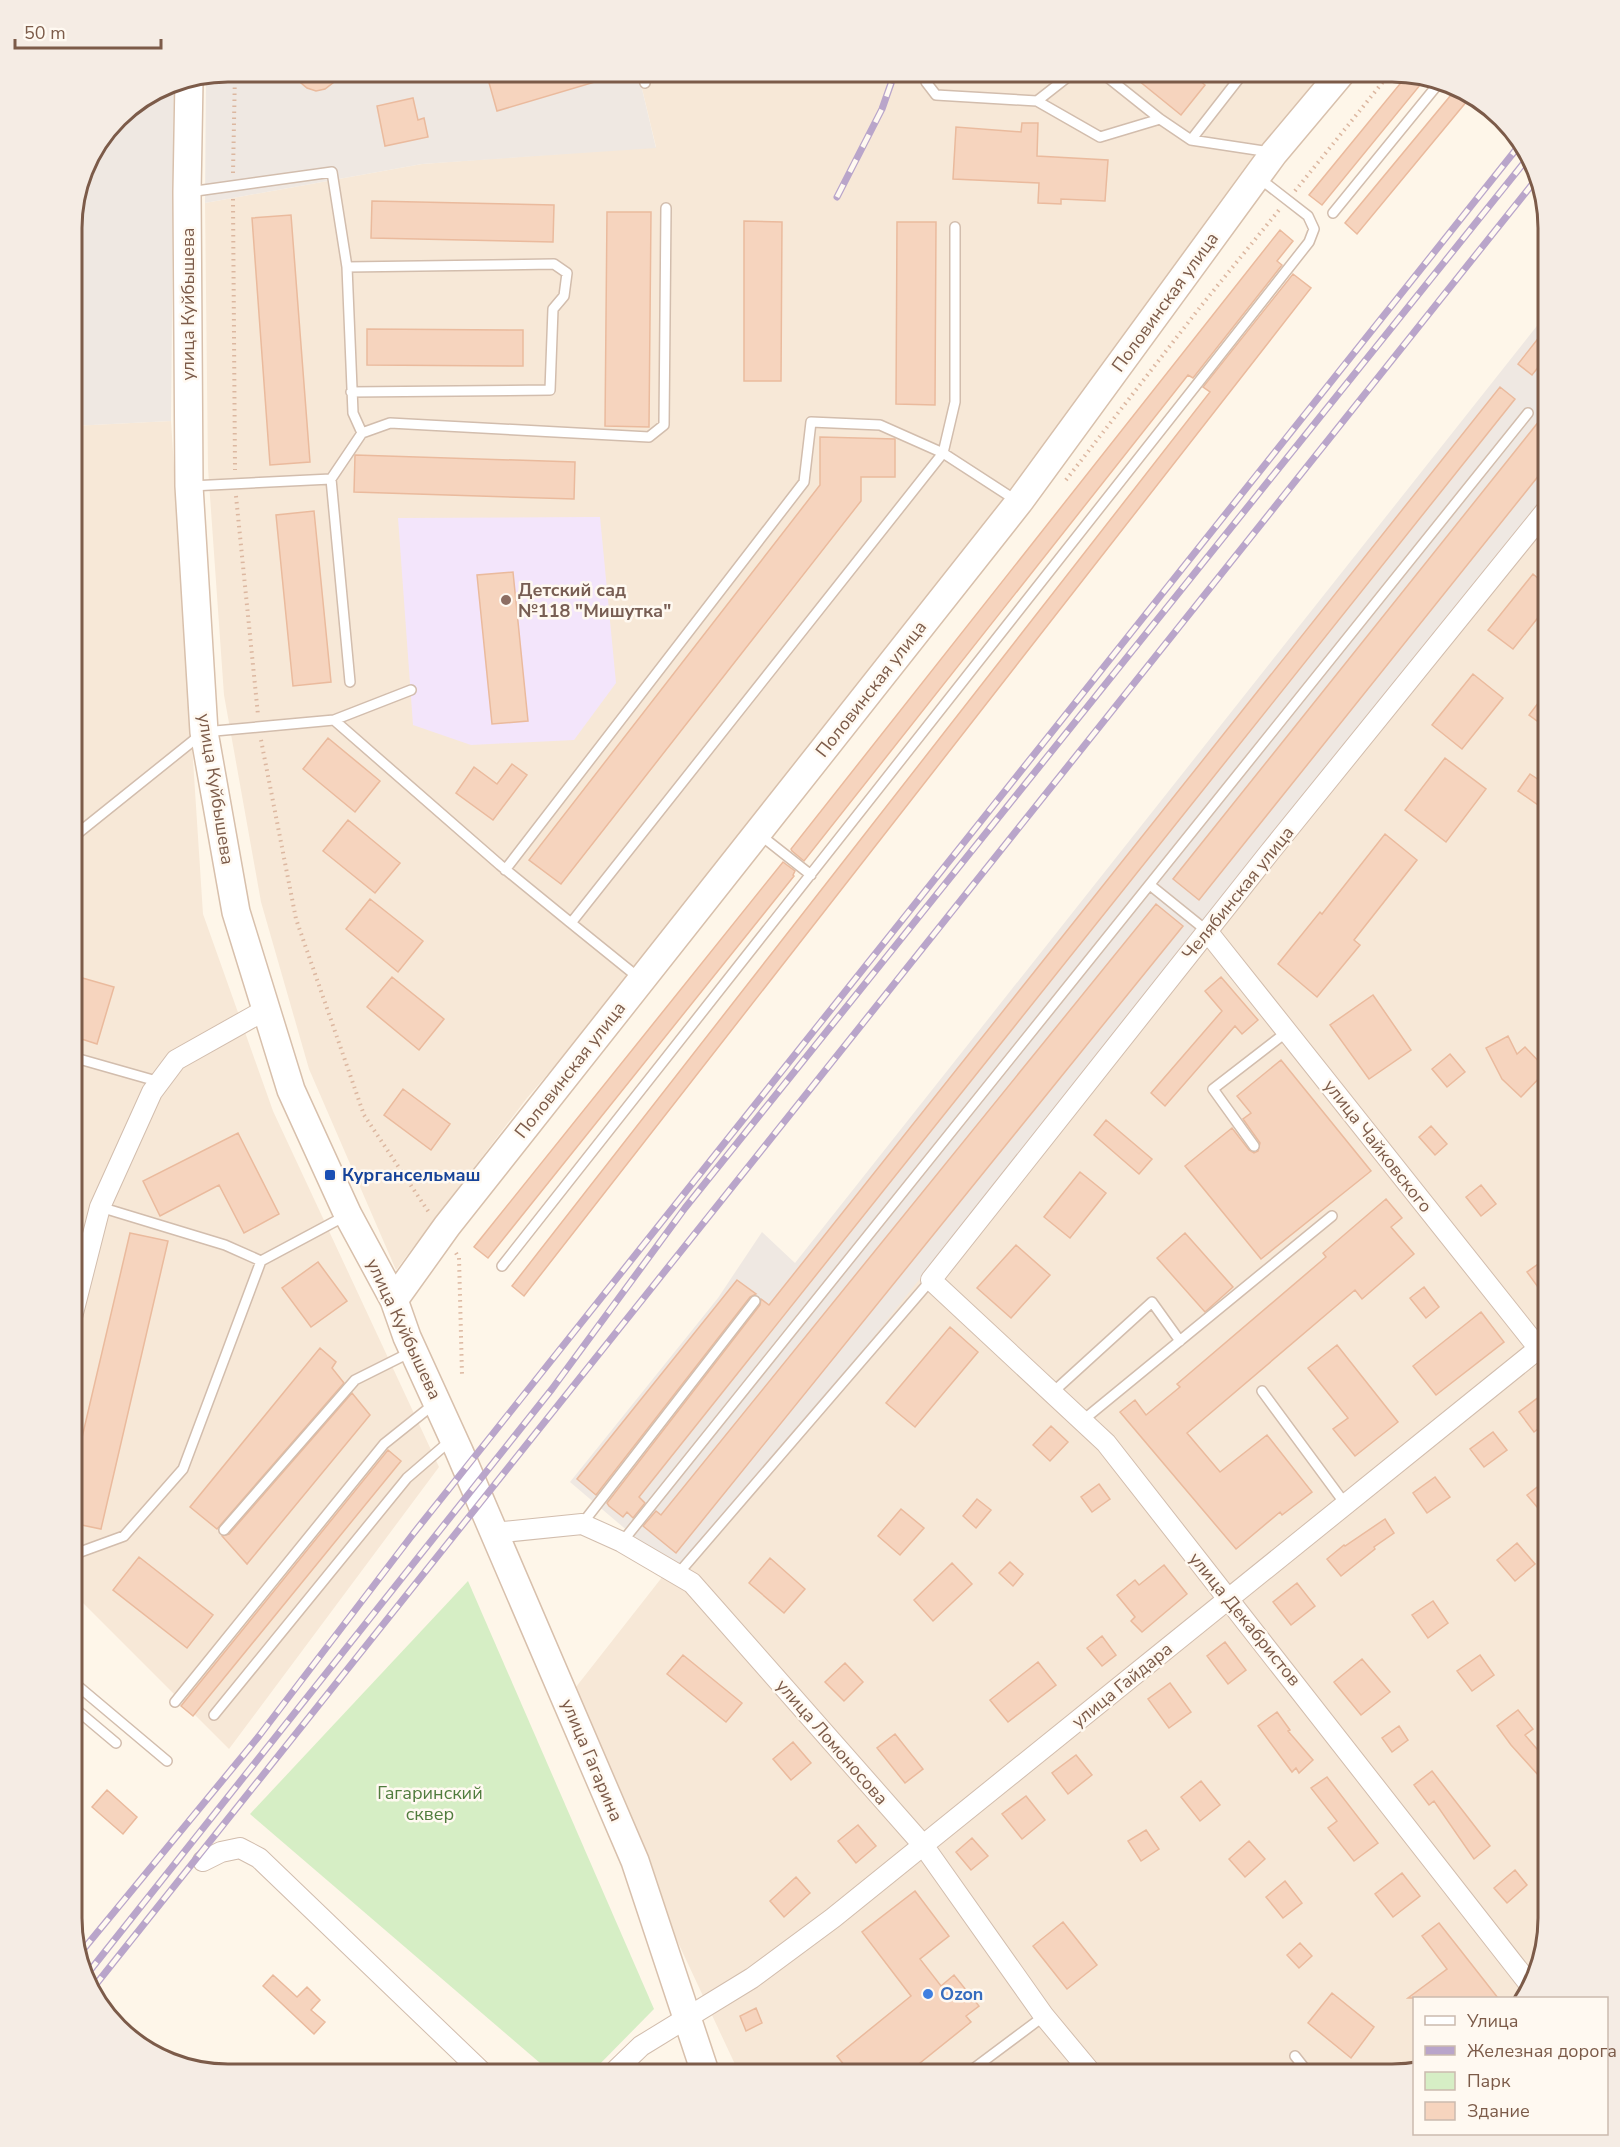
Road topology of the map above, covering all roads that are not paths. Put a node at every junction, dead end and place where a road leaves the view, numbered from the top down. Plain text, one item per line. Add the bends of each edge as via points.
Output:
1 (927, 83) edge
2 (1059, 83) edge
3 (1115, 83) edge
4 (1235, 83) edge
5 (1333, 83) edge
6 (189, 88) edge
7 (1434, 89) edge
8 (1037, 100) junction
9 (1160, 119) junction
10 (1191, 140) junction
11 (1274, 153) junction
12 (1257, 177) junction
13 (187, 192) junction
14 (666, 208) dead end
15 (1333, 213) dead end
16 (955, 226) dead end
17 (347, 267) junction
18 (351, 392) junction
19 (1528, 413) dead end
20 (362, 433) junction
21 (944, 453) junction
22 (331, 479) junction
23 (189, 486) junction
24 (1019, 502) junction
25 (1538, 520) edge
26 (350, 682) dead end
27 (411, 690) dead end
28 (334, 720) junction
29 (204, 732) junction
30 (83, 829) edge
31 (757, 832) junction
32 (506, 870) junction
33 (811, 875) junction
34 (1150, 885) junction
35 (571, 923) junction
36 (1207, 932) junction
37 (641, 980) junction
38 (265, 1010) junction
39 (1288, 1031) junction
40 (83, 1060) edge
41 (160, 1082) junction
42 (1254, 1146) dead end
43 (100, 1207) junction
44 (348, 1215) junction
45 (1332, 1216) dead end
46 (261, 1261) junction
47 (502, 1266) dead end
48 (82, 1276) edge
49 (931, 1280) junction
50 (394, 1300) junction
51 (754, 1301) dead end
52 (1180, 1341) junction
53 (1538, 1341) edge
54 (413, 1350) junction
55 (1538, 1355) edge
56 (1262, 1391) dead end
57 (1052, 1393) junction
58 (437, 1402) junction
59 (1082, 1421) junction
60 (456, 1445) junction
61 (1346, 1505) junction
62 (582, 1524) junction
63 (224, 1530) dead end
64 (494, 1533) junction
65 (622, 1542) junction
66 (82, 1551) edge
67 (677, 1575) junction
68 (1229, 1600) junction
69 (82, 1690) edge
70 (175, 1702) dead end
71 (82, 1715) edge
72 (214, 1715) dead end
73 (116, 1743) dead end
74 (167, 1761) dead end
75 (923, 1845) junction
76 (203, 1861) dead end
77 (1525, 1978) edge
78 (1044, 2016) junction
79 (687, 2018) junction
80 (1295, 2056) dead end
81 (474, 2064) edge
82 (622, 2064) edge
83 (702, 2064) edge
84 (980, 2064) edge
85 (1084, 2064) edge
86 (1301, 2064) edge

1 - 8 lane via 936,95
2 - 8 lane
3 - 9 lane
4 - 10 lane
5 - 11 main road, Половинская улица
6 - 13 main road, улица Куйбышева
7 - 15 lane
8 - 9 lane via 1100,137
9 - 10 lane
10 - 11 lane
11 - 12 main road, Половинская улица
12 - 24 main road, Половинская улица
12 - 33 lane via 1308,216 1314,229 1309,242
13 - 17 lane via 332,172
13 - 23 main road, улица Куйбышева
14 - 20 lane via 664,425 649,437 390,423
16 - 21 lane via 955,402
17 - 18 lane
17 - 18 lane via 554,264 567,273 564,296 553,309 550,390
18 - 20 lane via 353,413
19 - 34 lane
20 - 22 lane
21 - 24 lane
21 - 32 lane via 880,425 811,422 804,482
21 - 35 lane
22 - 23 lane
22 - 26 lane
23 - 29 main road, улица Куйбышева
24 - 31 main road, Половинская улица
25 - 36 street, Челябинская улица
27 - 28 lane
28 - 29 lane
28 - 32 lane
29 - 30 lane
29 - 38 main road, улица Куйбышева via 236,912
31 - 33 lane
31 - 37 main road, Половинская улица
32 - 35 lane
33 - 47 lane
34 - 36 lane
34 - 65 lane
35 - 37 lane
36 - 39 street, улица Чайковского
36 - 49 street, Челябинская улица
37 - 50 main road, Половинская улица via 447,1226
38 - 41 street via 176,1060
38 - 44 main road, улица Куйбышева via 291,1090
39 - 42 lane via 1213,1089
39 - 53 street, улица Чайковского
40 - 41 lane
41 - 43 street
43 - 46 lane via 225,1245
43 - 48 street
44 - 46 lane
44 - 50 main road, улица Куйбышева
45 - 52 lane
46 - 66 lane via 183,1469 124,1536
49 - 57 street, улица Декабристов
49 - 67 lane
50 - 54 main road, улица Куйбышева
51 - 62 lane
52 - 57 lane via 1152,1302
52 - 59 lane
54 - 58 main road, улица Куйбышева
54 - 63 lane via 355,1380
55 - 61 street, улица Гайдара
56 - 61 lane
57 - 59 street, улица Декабристов
58 - 60 main road, улица Куйбышева
58 - 70 lane via 384,1444
59 - 68 street, улица Декабристов via 1106,1443
60 - 64 main road, улица Гагарина
60 - 72 lane via 406,1478
61 - 68 street, улица Гайдара
62 - 64 street
62 - 65 street, улица Ломоносова
64 - 79 main road, улица Гагарина via 635,1861
65 - 67 street, улица Ломоносова
67 - 75 street, улица Ломоносова via 692,1583
68 - 75 street, улица Гайдара
68 - 77 street, улица Декабристов
69 - 74 lane
71 - 73 lane
75 - 78 street, улица Ломоносова
75 - 79 street, улица Гайдара via 752,1978
76 - 81 street via 240,1848 259,1857
78 - 84 lane
78 - 85 street, улица Ломоносова
79 - 82 street, улица Гайдара via 641,2046
79 - 83 main road, улица Гагарина
80 - 86 lane

